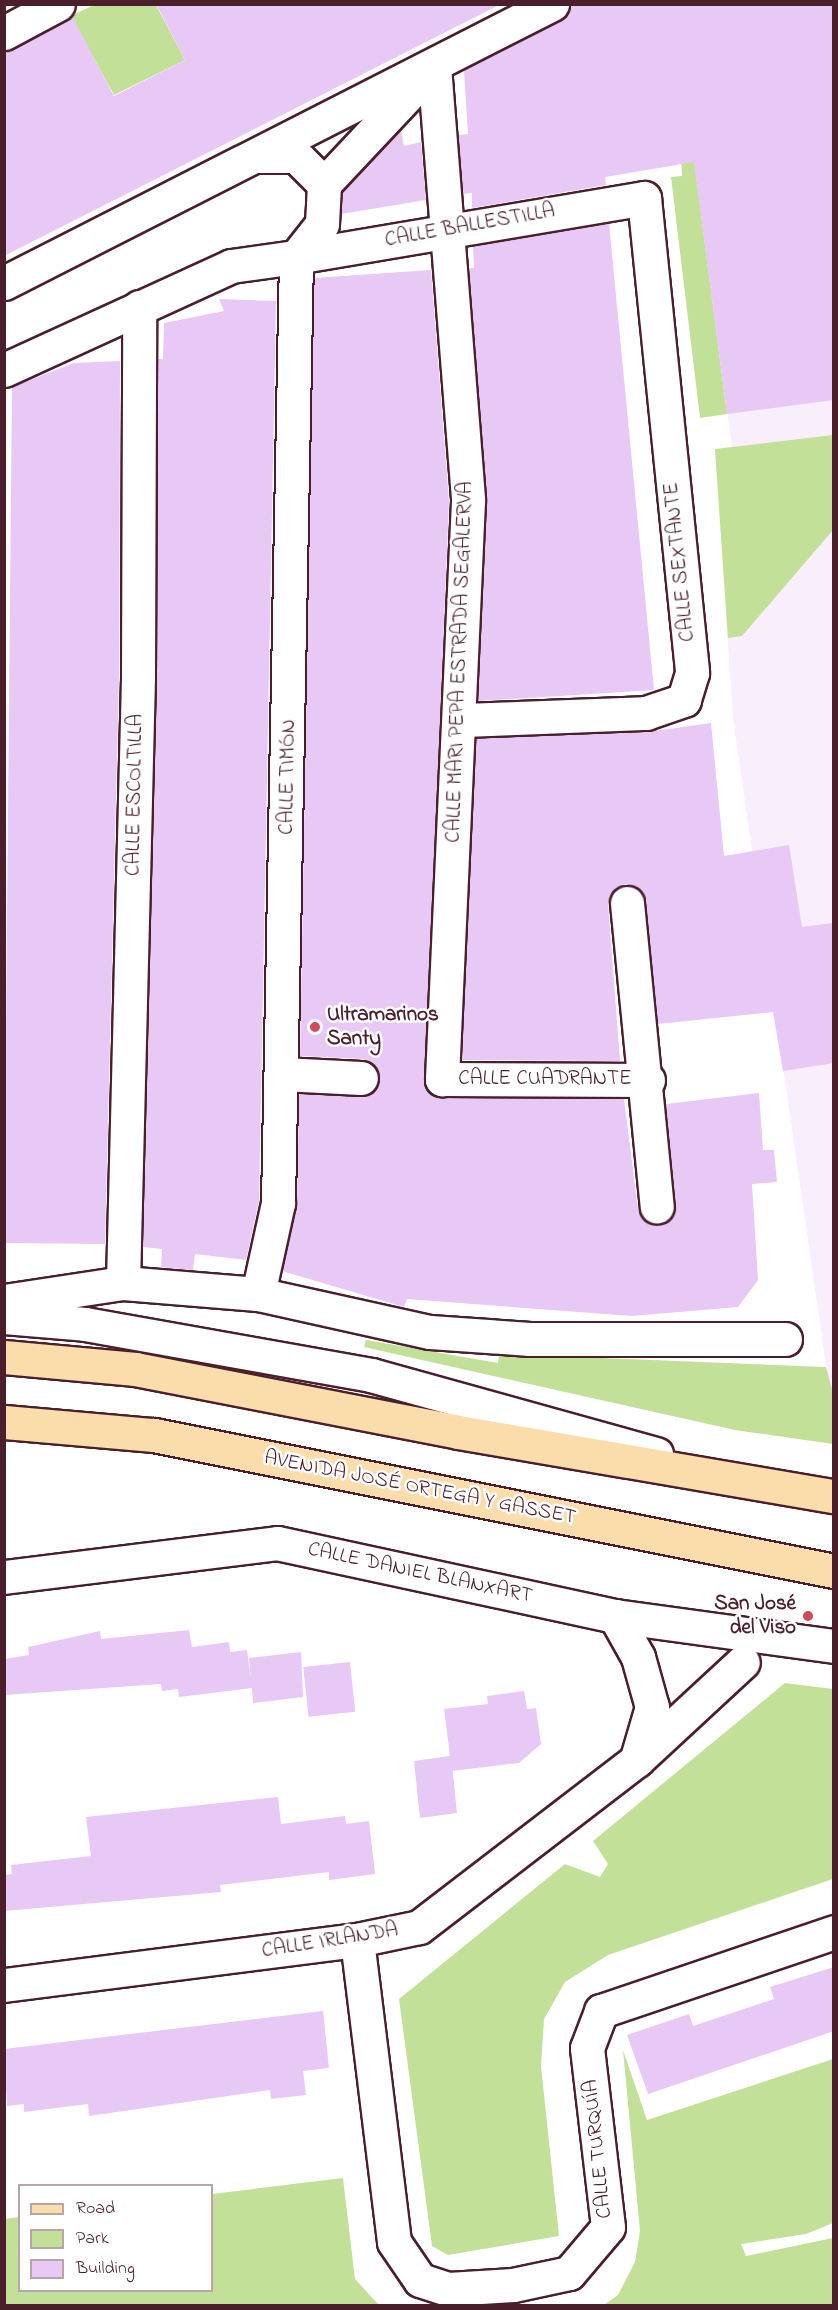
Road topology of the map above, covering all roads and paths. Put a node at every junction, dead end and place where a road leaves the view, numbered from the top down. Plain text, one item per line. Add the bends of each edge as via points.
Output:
1 (58, 4) edge
2 (552, 4) edge
3 (4, 33) edge
4 (434, 66) junction
5 (255, 156) junction
6 (324, 184) junction
7 (644, 198) joint
8 (449, 228) junction
9 (296, 257) junction
10 (4, 283) edge
11 (139, 307) junction
12 (4, 370) edge
13 (460, 720) junction
14 (627, 903) dead end
15 (282, 1074) junction
16 (361, 1078) dead end
17 (442, 1079) joint
18 (648, 1080) junction
19 (657, 1207) dead end
20 (123, 1283) junction
21 (258, 1294) junction
22 (4, 1301) edge
23 (4, 1317) edge
24 (785, 1339) dead end
25 (4, 1357) edge
26 (4, 1422) edge
27 (756, 1483) junction
28 (834, 1497) edge
29 (834, 1570) edge
30 (4, 1577) edge
31 (615, 1616) junction
32 (834, 1646) edge
33 (743, 1662) dead end
34 (637, 1760) junction
35 (834, 1932) edge
36 (357, 1940) junction
37 (4, 1985) edge

1 - 3 street
2 - 4 street
4 - 5 street
4 - 6 street
4 - 8 street, CALLE MARI PEPA ESTRADA SEGALERVA
5 - 6 street via 296,156
5 - 10 street
6 - 9 street via 322,224
7 - 8 street, CALLE BALLESTILLA
7 - 13 street, CALLE SEXTANTE via 692,673 684,700 646,712
8 - 9 street, CALLE BALLESTILLA
8 - 13 street, CALLE MARI PEPA ESTRADA SEGALERVA via 468,501
9 - 11 street, CALLE BALLESTILLA via 231,266
9 - 15 street, CALLE TIMÓN
11 - 12 street, CALLE BALLESTILLA
11 - 20 street, CALLE ESCOLTILLA via 138,676
13 - 17 street, CALLE MARI PEPA ESTRADA SEGALERVA
14 - 18 street, CALLE CUADRANTE
15 - 16 street
15 - 21 street, CALLE TIMÓN via 278,1203
17 - 18 street, CALLE CUADRANTE
18 - 19 street, CALLE CUADRANTE
20 - 21 street
20 - 22 street
21 - 24 street via 430,1332 530,1339
23 - 27 street via 85,1324 371,1375
25 - 27 main road via 135,1369
26 - 29 main road, AVENIDA JOSÉ ORTEGA Y GASSET via 154,1435
27 - 28 main road
30 - 31 street, CALLE DANIEL BLANXART via 277,1543
31 - 32 street, CALLE DANIEL BLANXART
31 - 34 street via 638,1658 652,1707
33 - 34 street, CALLE IRLANDA
34 - 36 street, CALLE IRLANDA via 419,1927
35 - 36 street, CALLE TURQUÍA via 601,2011 587,2048 608,2227 569,2273 513,2285 448,2289 420,2280 394,2242
36 - 37 street, CALLE IRLANDA

